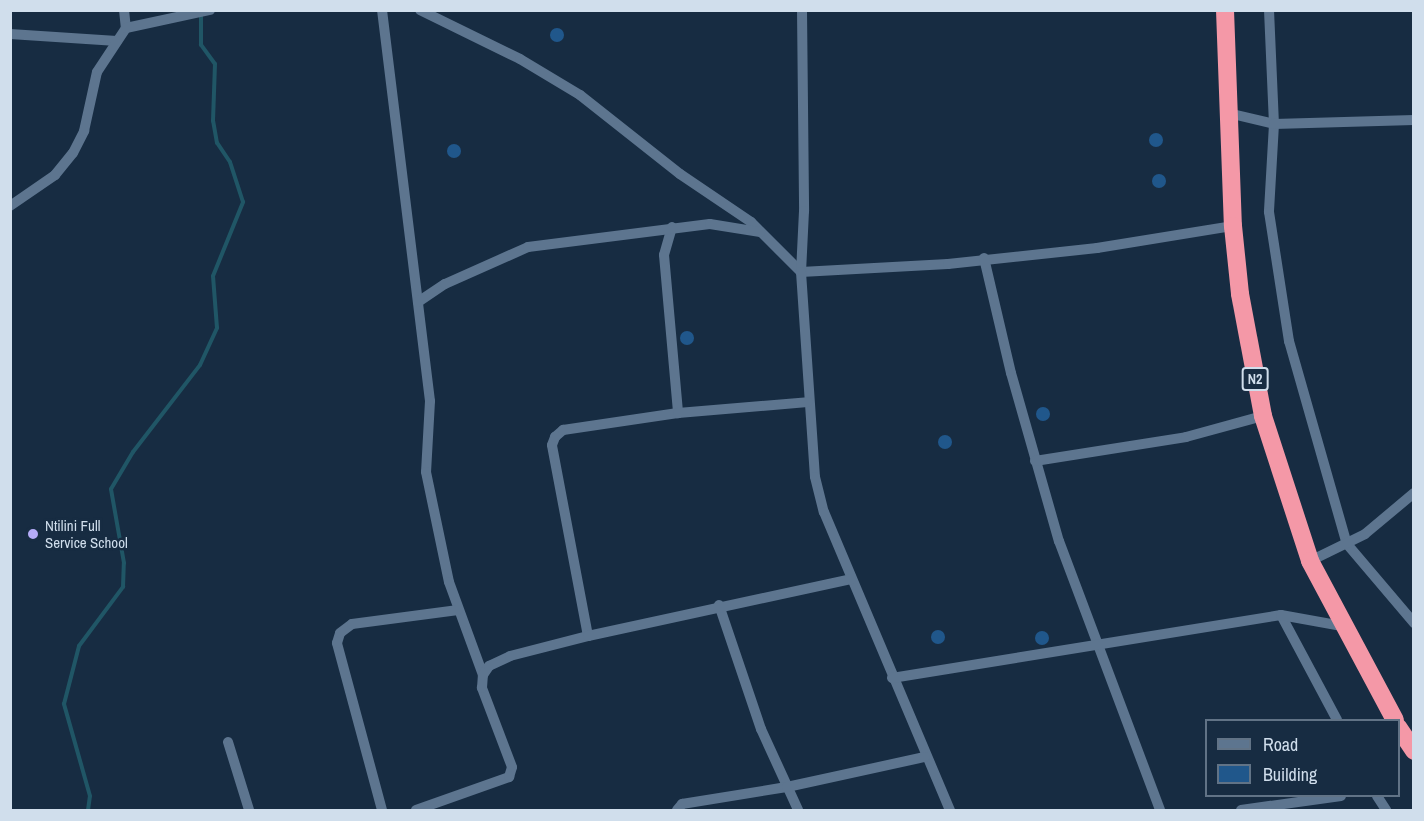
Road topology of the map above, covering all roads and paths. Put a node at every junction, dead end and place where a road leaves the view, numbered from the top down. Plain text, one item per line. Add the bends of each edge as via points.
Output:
1 (124, 10) edge
2 (210, 10) edge
3 (382, 10) edge
4 (420, 10) edge
5 (1225, 10) edge
6 (1269, 10) edge
7 (800, 11) edge
8 (126, 28) junction
9 (10, 34) edge
10 (117, 41) junction
11 (1228, 113) junction
12 (1413, 120) edge
13 (1274, 124) junction
14 (10, 206) edge
15 (1233, 226) junction
16 (672, 228) junction
17 (760, 232) junction
18 (984, 258) junction
19 (801, 272) junction
20 (418, 302) junction
21 (808, 402) junction
22 (678, 413) junction
23 (1263, 416) junction
24 (1035, 461) junction
25 (1413, 493) edge
26 (1347, 544) junction
27 (1310, 561) junction
28 (851, 579) junction
29 (719, 605) junction
30 (458, 610) junction
31 (1281, 615) junction
32 (1413, 623) edge
33 (1342, 626) junction
34 (588, 636) junction
35 (1100, 645) junction
36 (483, 675) junction
37 (892, 678) junction
38 (1336, 719) edge
39 (1394, 719) edge
40 (1400, 730) edge
41 (228, 742) dead end
42 (1413, 751) edge
43 (925, 757) junction
44 (787, 787) junction
45 (1328, 797) edge
46 (1378, 797) edge
47 (249, 810) edge
48 (381, 810) edge
49 (416, 810) edge
50 (677, 810) edge
51 (798, 810) edge
52 (950, 810) edge
53 (1160, 810) edge
54 (1241, 810) edge
55 (1386, 810) edge

1 - 8 street
2 - 8 street
3 - 20 street
4 - 17 street via 520,59 580,95
5 - 11 highway, N2
6 - 13 street
7 - 19 street via 804,211
8 - 10 street
9 - 10 street
10 - 14 street via 98,72 84,131 73,153 55,175
11 - 13 street
11 - 15 highway, N2
12 - 13 street
13 - 26 street via 1269,212 1289,341
15 - 18 street via 1097,248
15 - 23 highway, N2 via 1244,316
16 - 17 street via 711,224
16 - 20 street via 528,247 445,284
16 - 22 street via 664,255
17 - 19 street
18 - 19 street
18 - 24 street
19 - 21 street
20 - 30 street via 430,401 426,472
21 - 22 street
21 - 28 street via 815,477 824,512
22 - 34 street via 563,430 555,437 552,445
23 - 24 street via 1186,437
23 - 27 highway, N2
24 - 35 street via 1068,568
25 - 26 street via 1365,534
26 - 27 street
26 - 32 street
27 - 33 highway, N2
28 - 29 street
28 - 37 street
29 - 34 street
29 - 44 street via 761,729
30 - 36 street
30 - 48 street via 352,624 340,633 337,643
31 - 33 street
31 - 35 street
31 - 38 street
33 - 39 highway, N2
34 - 36 street via 510,656 489,666
35 - 37 street
35 - 53 street
36 - 49 street via 482,688 512,767 509,777
37 - 43 street
40 - 42 highway
41 - 47 street
43 - 44 street
43 - 52 street
44 - 50 street via 682,804
44 - 51 street
45 - 54 street
46 - 55 street

